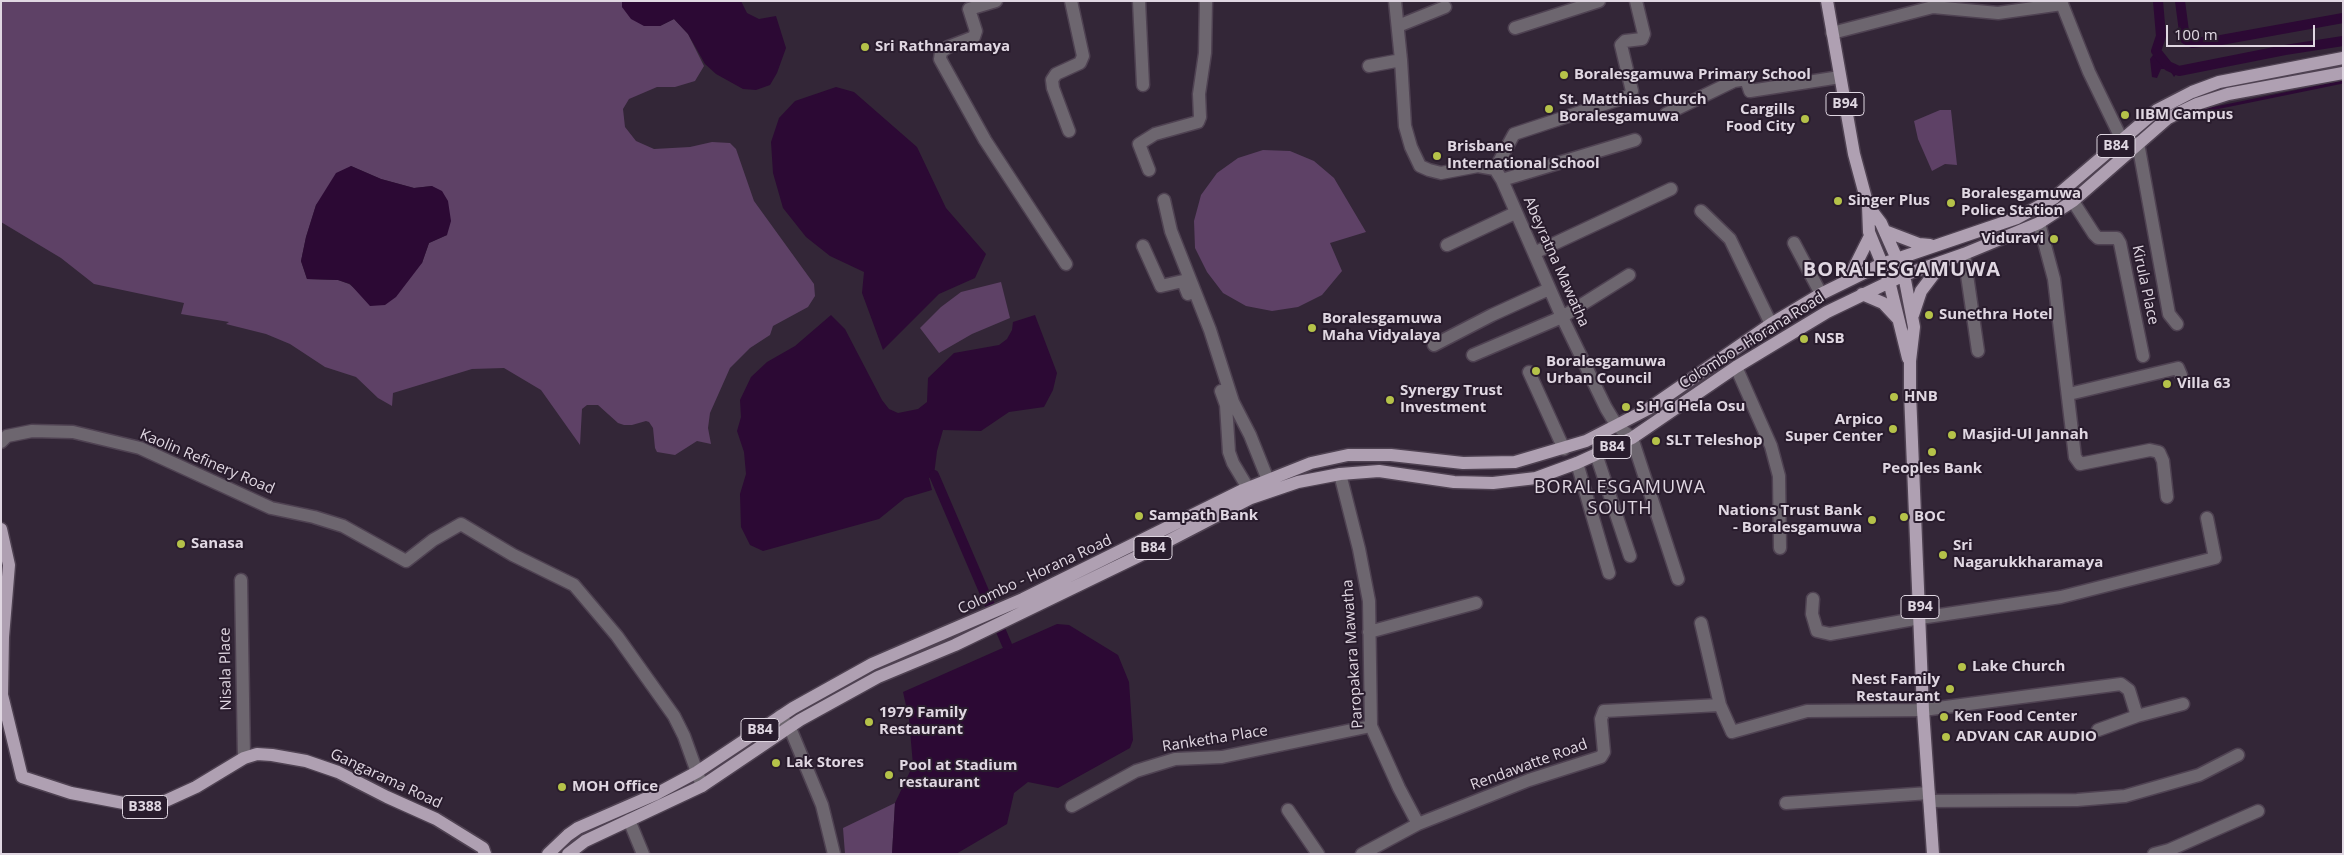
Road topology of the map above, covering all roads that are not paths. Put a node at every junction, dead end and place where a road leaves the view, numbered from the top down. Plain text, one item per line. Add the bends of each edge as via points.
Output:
1 (996, 1) edge
2 (1071, 1) edge
3 (1140, 1) edge
4 (1206, 1) edge
5 (1395, 1) edge
6 (1599, 1) edge
7 (1636, 1) edge
8 (1827, 1) edge
9 (1445, 6) dead end
10 (1398, 26) junction
11 (1515, 28) dead end
12 (1832, 33) junction
13 (2343, 58) edge
14 (1402, 60) junction
15 (1369, 66) dead end
16 (2343, 73) edge
17 (1840, 77) junction
18 (1143, 85) dead end
19 (1666, 114) dead end
20 (1069, 131) dead end
21 (1636, 140) dead end
22 (2122, 140) junction
23 (2138, 143) junction
24 (1495, 169) junction
25 (1149, 170) dead end
26 (1502, 180) junction
27 (1671, 189) dead end
28 (2065, 190) junction
29 (1164, 200) dead end
30 (2073, 201) junction
31 (1868, 206) junction
32 (1701, 211) dead end
33 (1515, 213) junction
34 (2039, 223) junction
35 (1885, 231) junction
36 (1870, 236) junction
37 (1794, 243) dead end
38 (1937, 244) junction
39 (1447, 245) dead end
40 (1143, 246) dead end
41 (1534, 253) junction
42 (1964, 254) junction
43 (1897, 258) junction
44 (1943, 262) junction
45 (1066, 264) dead end
46 (1882, 264) junction
47 (1629, 275) dead end
48 (1904, 275) junction
49 (1848, 280) junction
50 (1889, 281) junction
51 (1549, 289) junction
52 (1822, 294) junction
53 (1862, 294) junction
54 (1913, 315) junction
55 (1562, 317) junction
56 (1898, 320) junction
57 (1771, 324) junction
58 (2177, 324) dead end
59 (1434, 346) dead end
60 (1978, 351) dead end
61 (1473, 355) dead end
62 (2143, 356) dead end
63 (1910, 361) junction
64 (1736, 367) junction
65 (1530, 372) dead end
66 (2181, 375) dead end
67 (2069, 394) junction
68 (1617, 426) junction
69 (1632, 438) junction
70 (1, 442) edge
71 (1564, 449) junction
72 (1596, 454) junction
73 (1576, 463) junction
74 (1340, 474) junction
75 (1268, 480) junction
76 (1248, 488) junction
77 (2166, 497) dead end
78 (2207, 518) dead end
79 (1, 529) edge
80 (1780, 548) dead end
81 (1630, 556) dead end
82 (1609, 573) dead end
83 (1678, 579) dead end
84 (241, 580) dead end
85 (1814, 599) dead end
86 (1476, 604) dead end
87 (1008, 612) junction
88 (1920, 618) junction
89 (1701, 623) dead end
90 (982, 624) junction
91 (1369, 632) junction
92 (2184, 704) dead end
93 (1720, 705) junction
94 (1923, 710) junction
95 (780, 716) junction
96 (2137, 716) junction
97 (1372, 726) junction
98 (790, 728) junction
99 (2098, 730) dead end
100 (2238, 755) dead end
101 (244, 758) junction
102 (697, 772) junction
103 (702, 786) junction
104 (1929, 797) junction
105 (1786, 803) dead end
106 (1072, 806) dead end
107 (1288, 810) dead end
108 (2258, 811) dead end
109 (629, 820) junction
110 (1418, 824) junction
111 (485, 854) edge
112 (548, 854) edge
113 (568, 854) edge
114 (642, 854) edge
115 (834, 854) edge
116 (1318, 854) edge
117 (1362, 854) edge
118 (1933, 854) edge
119 (2154, 854) edge

1 - 45 street via 968,9 976,31 974,37 948,47 941,52 940,60 985,140
2 - 20 street via 1083,56 1080,63 1056,74 1052,80
3 - 18 street
4 - 25 street via 1205,53 1198,94 1200,117 1198,122 1155,134 1140,144
5 - 10 street
6 - 11 street
7 - 24 street via 1644,34 1642,39 1625,41 1621,45 1632,91 1629,96 1514,134
8 - 12 main road, B94
9 - 10 street
10 - 14 street
12 - 17 main road, B94
12 - 22 street via 1933,7 1998,13 2062,4 2088,72
13 - 22 main road, B84 via 2219,82 2192,92 2157,110
14 - 15 street
14 - 24 street via 1405,126 1420,166 1441,173 1478,166
16 - 23 main road, B84 via 2228,94 2197,104 2168,118
17 - 19 street via 1750,91 1746,79 1734,81
17 - 31 main road, B94 via 1854,154
21 - 26 street
22 - 28 main road, B84
23 - 30 main road, B84
23 - 58 street via 2169,314
24 - 26 street, Abeyratna Mawatha
26 - 33 street, Abeyratna Mawatha
27 - 41 street
28 - 30 street, Kirula Place
28 - 38 main road, B84 via 2017,218
29 - 75 street via 1233,402
30 - 34 main road, B84
30 - 62 street, Kirula Place via 2098,238 2117,238 2120,242
31 - 35 main road, B94
31 - 36 main road, B94
32 - 57 street via 1730,239
33 - 39 street
33 - 41 street, Abeyratna Mawatha
34 - 42 main road, B84
34 - 67 street via 2054,280
35 - 38 main road via 1920,244
35 - 43 main road, B94
36 - 46 main road, B94
36 - 49 main road
37 - 52 street
38 - 43 main road, B84
40 - 76 street via 1161,286 1183,281 1226,404 1229,452
41 - 51 street, Abeyratna Mawatha
42 - 44 main road, B84
42 - 60 street
43 - 46 main road, B84
43 - 48 main road, B94
44 - 48 main road, B84
44 - 54 main road via 1921,291
46 - 49 main road, Colombo - Horana Road / B84
46 - 50 main road, B94
47 - 55 street
48 - 50 main road, B84
48 - 54 main road, B94
49 - 52 main road, Colombo - Horana Road / B84
50 - 53 main road, Colombo - Horana Road / B84
50 - 56 main road, B94
51 - 55 street, Abeyratna Mawatha
51 - 59 street
52 - 57 main road, Colombo - Horana Road / B84
53 - 56 main road via 1883,303
53 - 64 main road, Colombo - Horana Road / B84
54 - 63 main road, B94
55 - 61 street
55 - 68 street, Abeyratna Mawatha
56 - 63 main road, B94
57 - 68 main road, Colombo - Horana Road / B84 via 1648,409
63 - 88 main road, B94
64 - 69 main road, Colombo - Horana Road / B84
64 - 80 street via 1771,446 1779,476
65 - 71 street
66 - 67 street via 2178,368
67 - 77 street via 2075,457 2080,464 2150,450 2159,452
68 - 69 street
68 - 71 main road, Colombo - Horana Road / B84
69 - 72 main road, Colombo - Horana Road / B84
69 - 83 street
70 - 102 street, Kaolin Refinery Road via 7,436 32,431 73,432 140,448 271,508 343,526 406,561 461,524 513,556 574,586 617,636 674,716
71 - 75 main road, Colombo - Horana Road / B84 via 1515,462 1463,463 1348,455 1311,462
72 - 73 main road, Colombo - Horana Road / B84
72 - 81 street
73 - 74 main road, Colombo - Horana Road / B84 via 1536,478 1493,483 1454,482 1379,471
73 - 82 street
74 - 87 main road, Colombo - Horana Road / B84 via 1298,482 1251,498 1145,553
74 - 91 street, Paropakara Mawatha via 1369,601
75 - 76 main road, Colombo - Horana Road / B84
76 - 87 main road, Colombo - Horana Road / B84
78 - 88 street via 2215,558 2061,598
79 - 101 main road, Gangarama Road / B388 via 9,565 2,695 22,777 71,793 150,808 196,787
84 - 101 street, Nisala Place
85 - 88 street via 1812,614 1817,632 1830,634
86 - 91 street
87 - 90 main road, Colombo - Horana Road / B84
88 - 94 main road, B94
89 - 93 street
90 - 95 main road, Colombo - Horana Road / B84 via 872,664
90 - 98 main road, Colombo - Horana Road / B84 via 955,645 878,677
91 - 97 street, Paropakara Mawatha
92 - 96 street
93 - 94 street via 1732,732 1807,711
93 - 110 street, Rendawatte Road via 1604,711 1600,719 1604,752 1601,757 1530,780
94 - 96 street via 2121,684 2129,690
94 - 104 main road, B94
95 - 98 street
95 - 102 main road, Colombo - Horana Road / B84
96 - 99 street
97 - 106 street, Ranketha Place via 1222,757 1175,759 1136,771
97 - 110 street, Paropakara Mawatha
98 - 103 main road, Colombo - Horana Road / B84
98 - 115 street via 822,805
100 - 104 street via 2199,775 2124,796 2076,800
101 - 111 main road, Gangarama Road / B388 via 257,754 272,755 306,761 338,772 436,819 483,848
102 - 103 street, Kaolin Refinery Road
102 - 112 main road, Colombo - Horana Road / B84 via 578,828
103 - 109 main road, Colombo - Horana Road / B84
104 - 105 street
104 - 118 main road, B94
107 - 116 street
108 - 119 street
109 - 113 main road, Colombo - Horana Road / B84 via 585,841
109 - 114 street
110 - 117 street, Rendawatte Road

